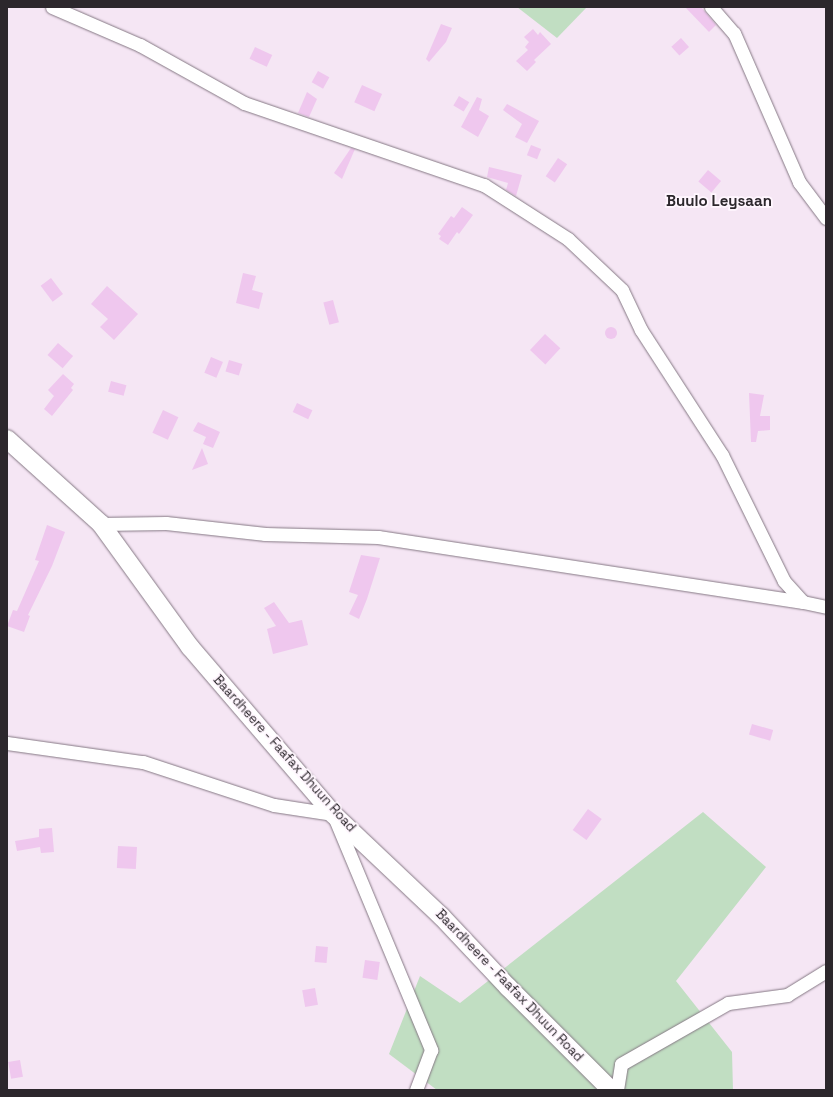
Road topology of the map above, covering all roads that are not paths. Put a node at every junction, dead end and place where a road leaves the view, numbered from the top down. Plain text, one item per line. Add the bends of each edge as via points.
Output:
1 (52, 7) edge
2 (711, 7) edge
3 (826, 218) edge
4 (7, 439) edge
5 (101, 524) junction
6 (803, 602) junction
7 (826, 608) edge
8 (7, 743) edge
9 (333, 814) junction
10 (826, 971) edge
11 (416, 1090) edge
12 (611, 1090) edge
13 (617, 1090) edge

1 - 6 street via 140,45 244,103 484,185 568,239 622,290 641,330 722,455 784,581
2 - 3 street via 734,33 799,182
4 - 5 main road, Baardheere - Faafax Dhuun Road
5 - 6 street via 166,523 265,534 378,537
5 - 9 main road, Baardheere - Faafax Dhuun Road via 190,646
6 - 7 street
8 - 9 street via 143,762 274,805
9 - 11 street via 431,1050
9 - 12 main road, Baardheere - Faafax Dhuun Road via 441,916
10 - 13 street via 787,994 728,1003 647,1048 621,1064

